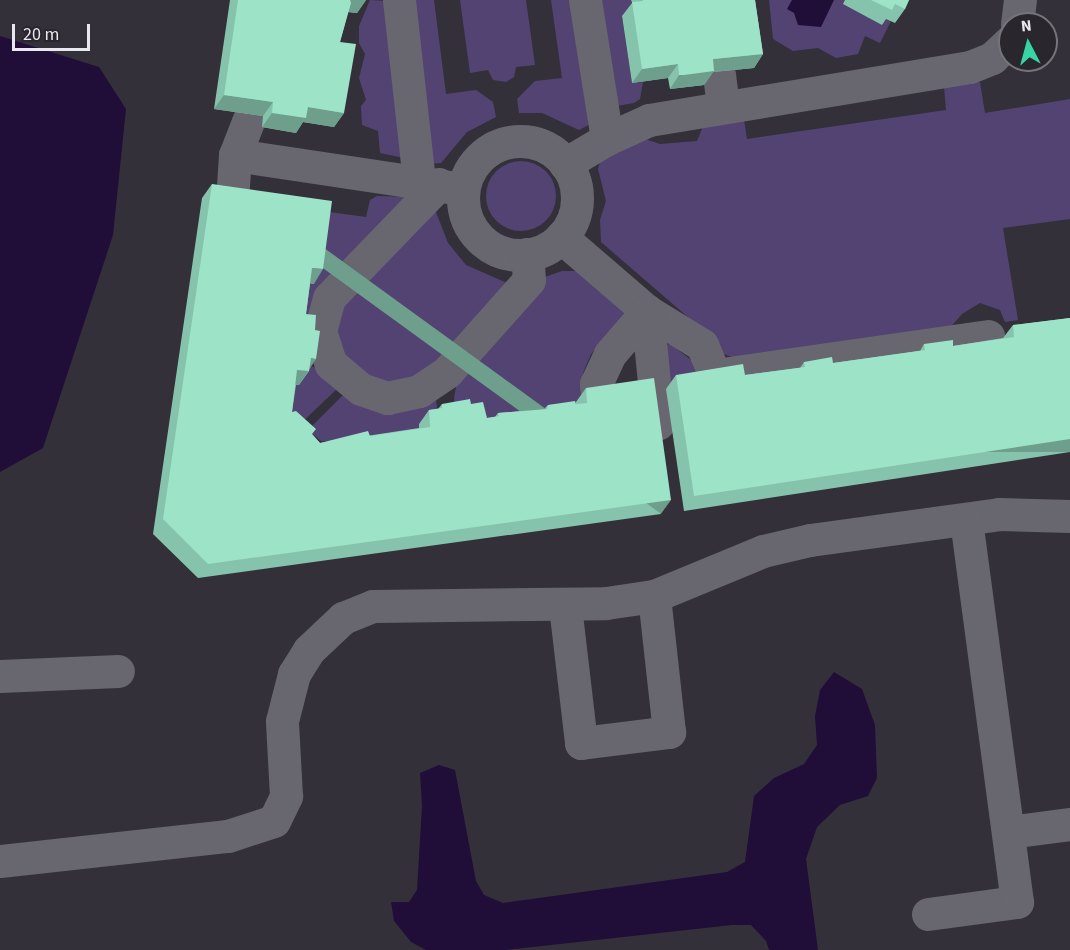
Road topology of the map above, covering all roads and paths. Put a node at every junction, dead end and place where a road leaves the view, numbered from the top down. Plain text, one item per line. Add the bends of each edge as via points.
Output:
1 (399, 0) edge
2 (585, 0) edge
3 (998, 53) edge
4 (719, 74) edge
5 (723, 106) junction
6 (251, 114) edge
7 (607, 139) junction
8 (235, 155) junction
9 (566, 164) junction
10 (440, 186) junction
11 (232, 201) edge
12 (561, 237) junction
13 (527, 254) junction
14 (646, 312) junction
15 (988, 336) dead end
16 (598, 399) edge
17 (659, 427) edge
18 (1070, 516) edge
19 (966, 519) junction
20 (654, 596) junction
21 (565, 606) junction
22 (118, 671) dead end
23 (0, 676) edge
24 (1070, 824) edge
25 (1009, 832) junction
26 (0, 861) edge
27 (928, 914) dead end

1 - 10 street
2 - 7 street
3 - 5 street via 970,67
4 - 5 street
5 - 7 street via 649,120
6 - 8 street
7 - 9 street
8 - 10 street
8 - 11 street
9 - 10 street via 541,146 511,142 483,155 470,171
9 - 12 street via 573,177 576,205
10 - 13 street via 485,243 512,254
10 - 13 street via 329,298 320,332 331,364 361,389 387,398 419,392 447,372 529,280
12 - 13 street via 551,246
12 - 14 street
14 - 15 street via 702,345 715,375
14 - 16 street via 610,354 596,384
14 - 17 street
18 - 19 street via 1028,513
19 - 20 street via 810,540 763,551
19 - 25 street
20 - 21 street
20 - 21 street via 669,732 581,743
21 - 26 street via 373,606 343,618 309,650 294,674 284,702 286,796 274,821 228,836
22 - 23 street
24 - 25 street
25 - 27 street via 1017,902

